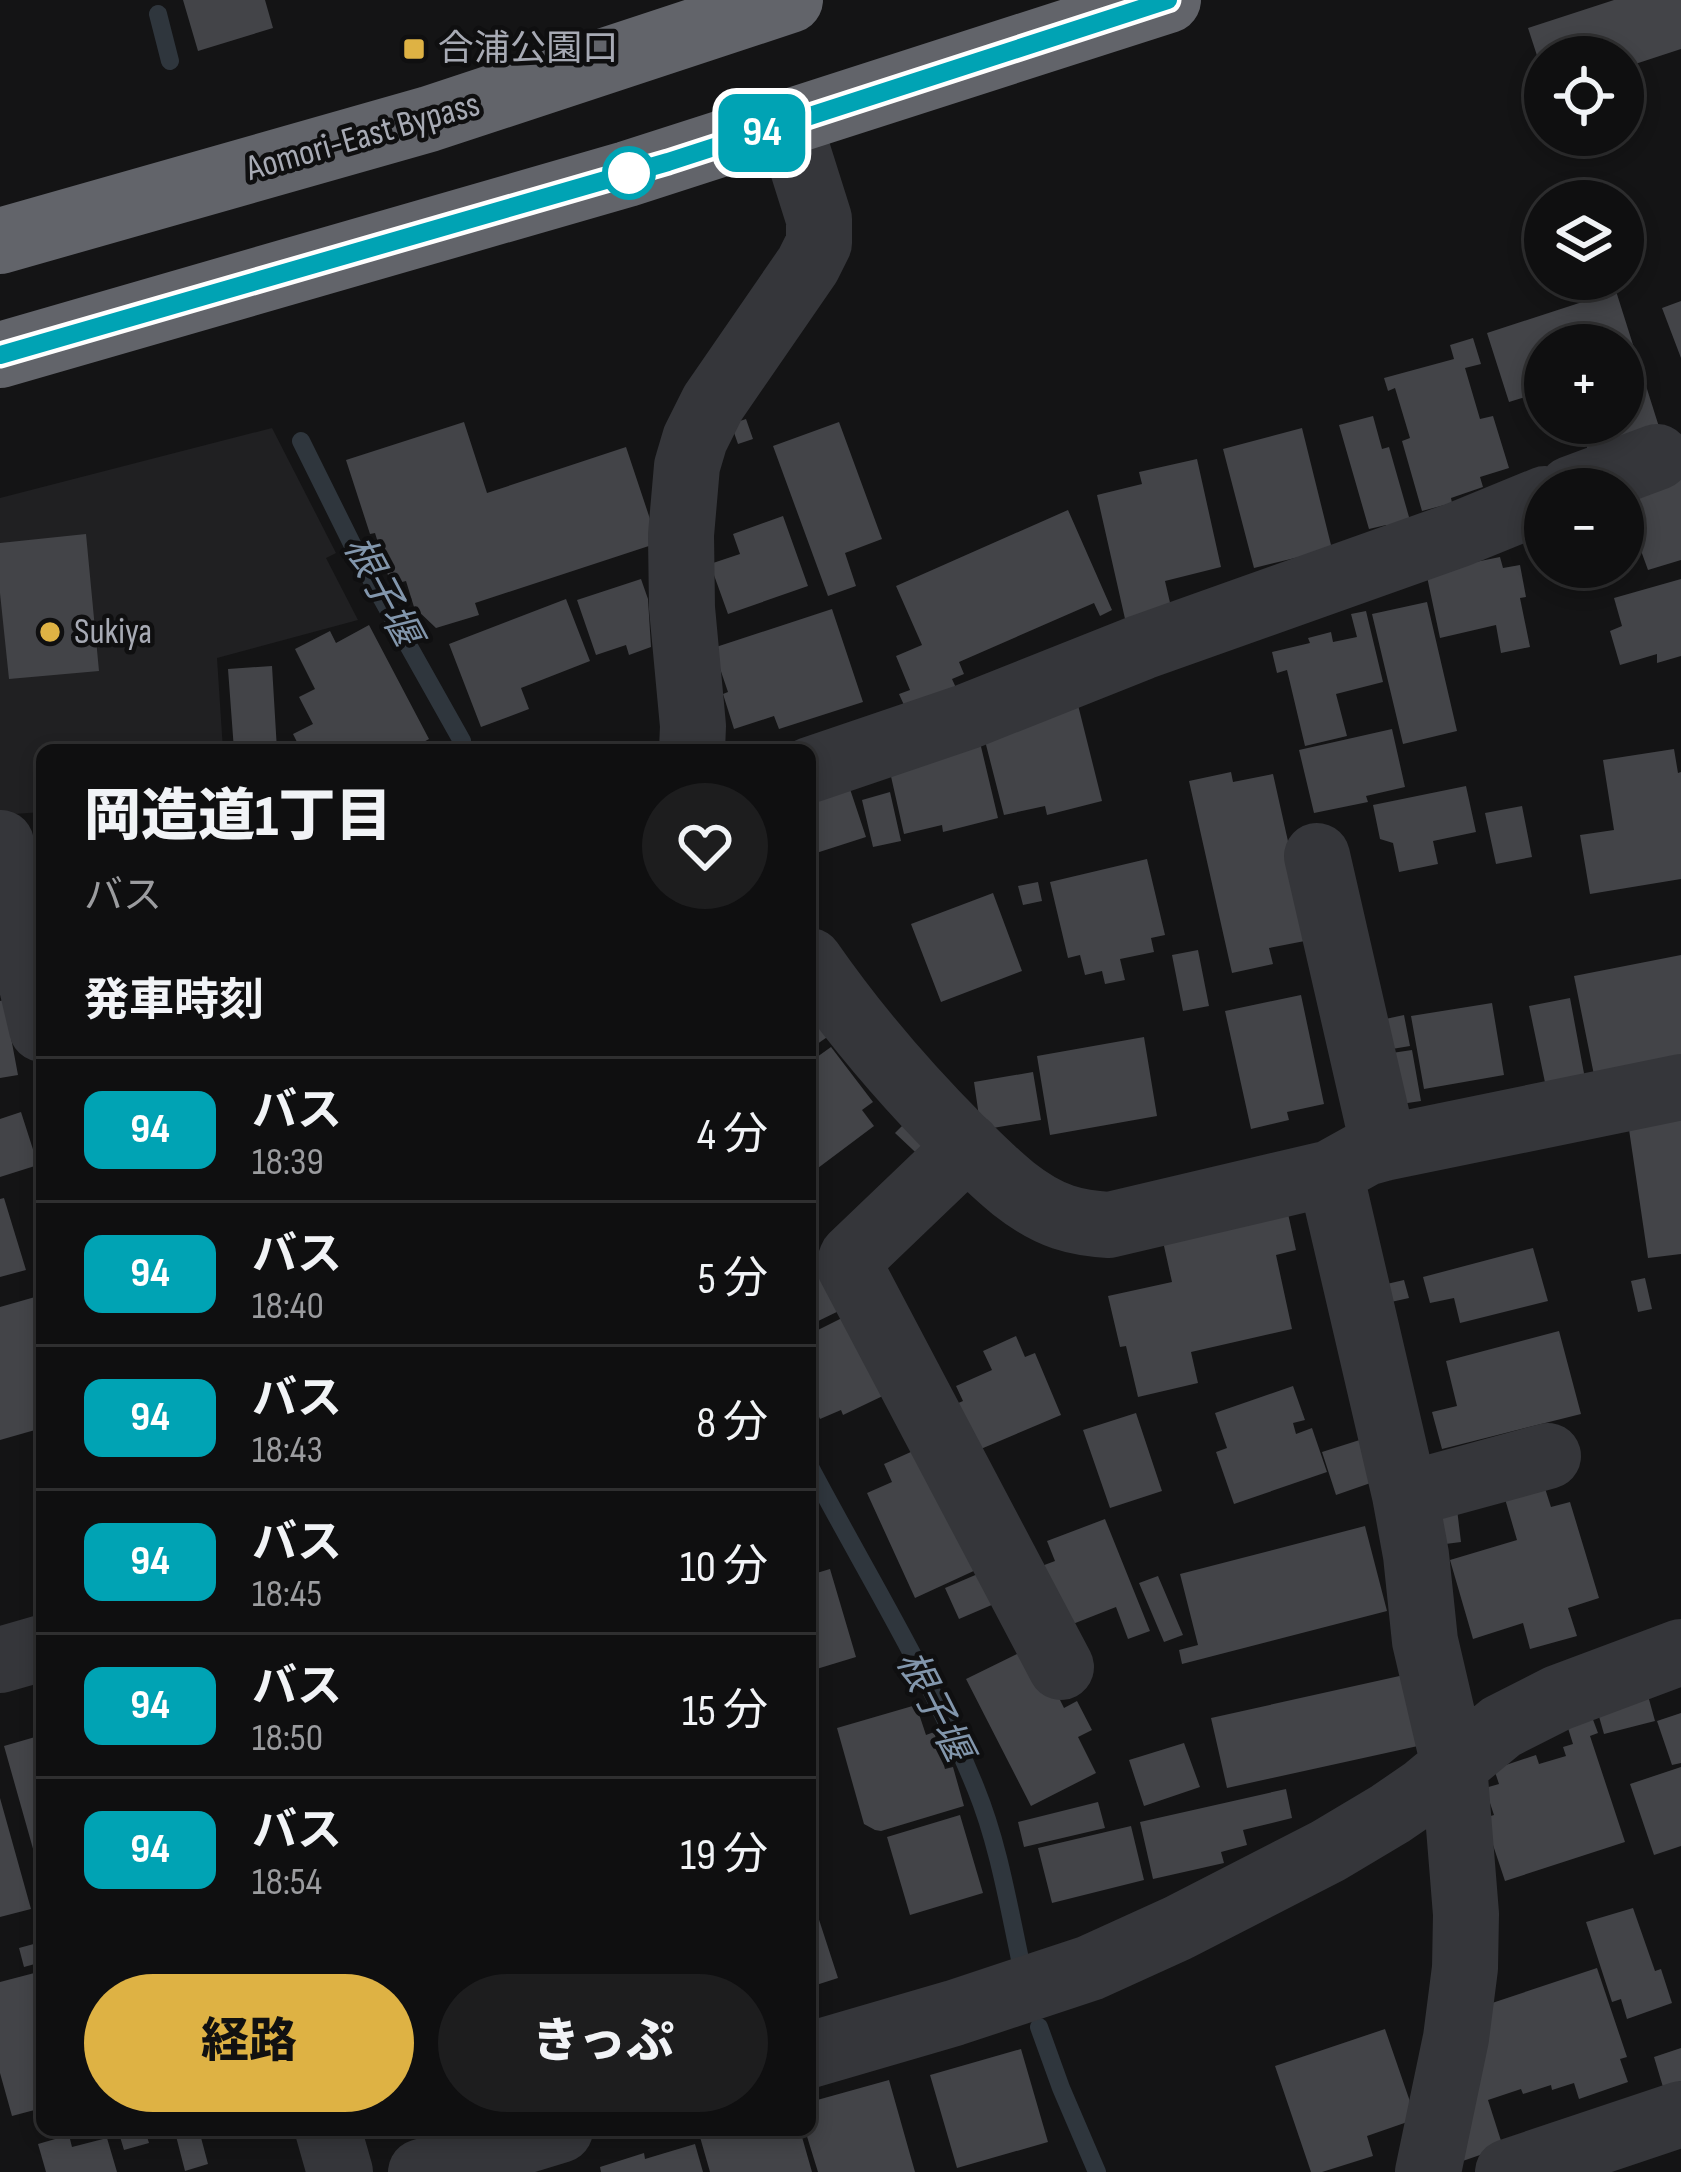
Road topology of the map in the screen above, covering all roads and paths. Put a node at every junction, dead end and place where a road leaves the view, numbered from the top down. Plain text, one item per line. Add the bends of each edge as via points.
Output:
1 (790, 0) edge
2 (1168, 0) edge
3 (789, 124) junction
4 (0, 241) edge
5 (0, 355) edge
6 (1657, 457) dead end
7 (1627, 468) edge
8 (1524, 508) edge
9 (692, 744) edge
10 (816, 768) edge
11 (36, 840) edge
12 (1, 843) edge
13 (1317, 856) dead end
14 (816, 969) edge
15 (36, 1003) edge
16 (1681, 1088) edge
17 (968, 1146) junction
18 (1357, 1161) junction
19 (1548, 1456) dead end
20 (1405, 1495) junction
21 (36, 1650) edge
22 (1681, 1652) edge
23 (0, 1660) edge
24 (1060, 1667) dead end
25 (1454, 1766) junction
26 (816, 2053) edge
27 (1681, 2114) edge
28 (330, 2136) edge
29 (540, 2136) edge
30 (340, 2172) edge
31 (422, 2172) edge
32 (1428, 2172) edge
33 (1508, 2172) edge

1 - 4 highway, Aomori-East Bypass via 429,119
2 - 3 highway
3 - 5 highway
3 - 9 street via 819,243 713,404 687,466 682,608
6 - 7 street
8 - 10 street
11 - 12 street
12 - 15 street
13 - 18 street
14 - 17 street via 878,1054
16 - 18 street
17 - 18 street via 1034,1203 1108,1225
17 - 24 street via 849,1265
18 - 20 street
19 - 20 street
20 - 25 street via 1425,1641
21 - 23 street
22 - 25 street via 1558,1698 1501,1727
25 - 26 street via 1328,1851 1090,1968
25 - 32 street via 1465,1968
27 - 33 street
28 - 30 street
29 - 31 street

